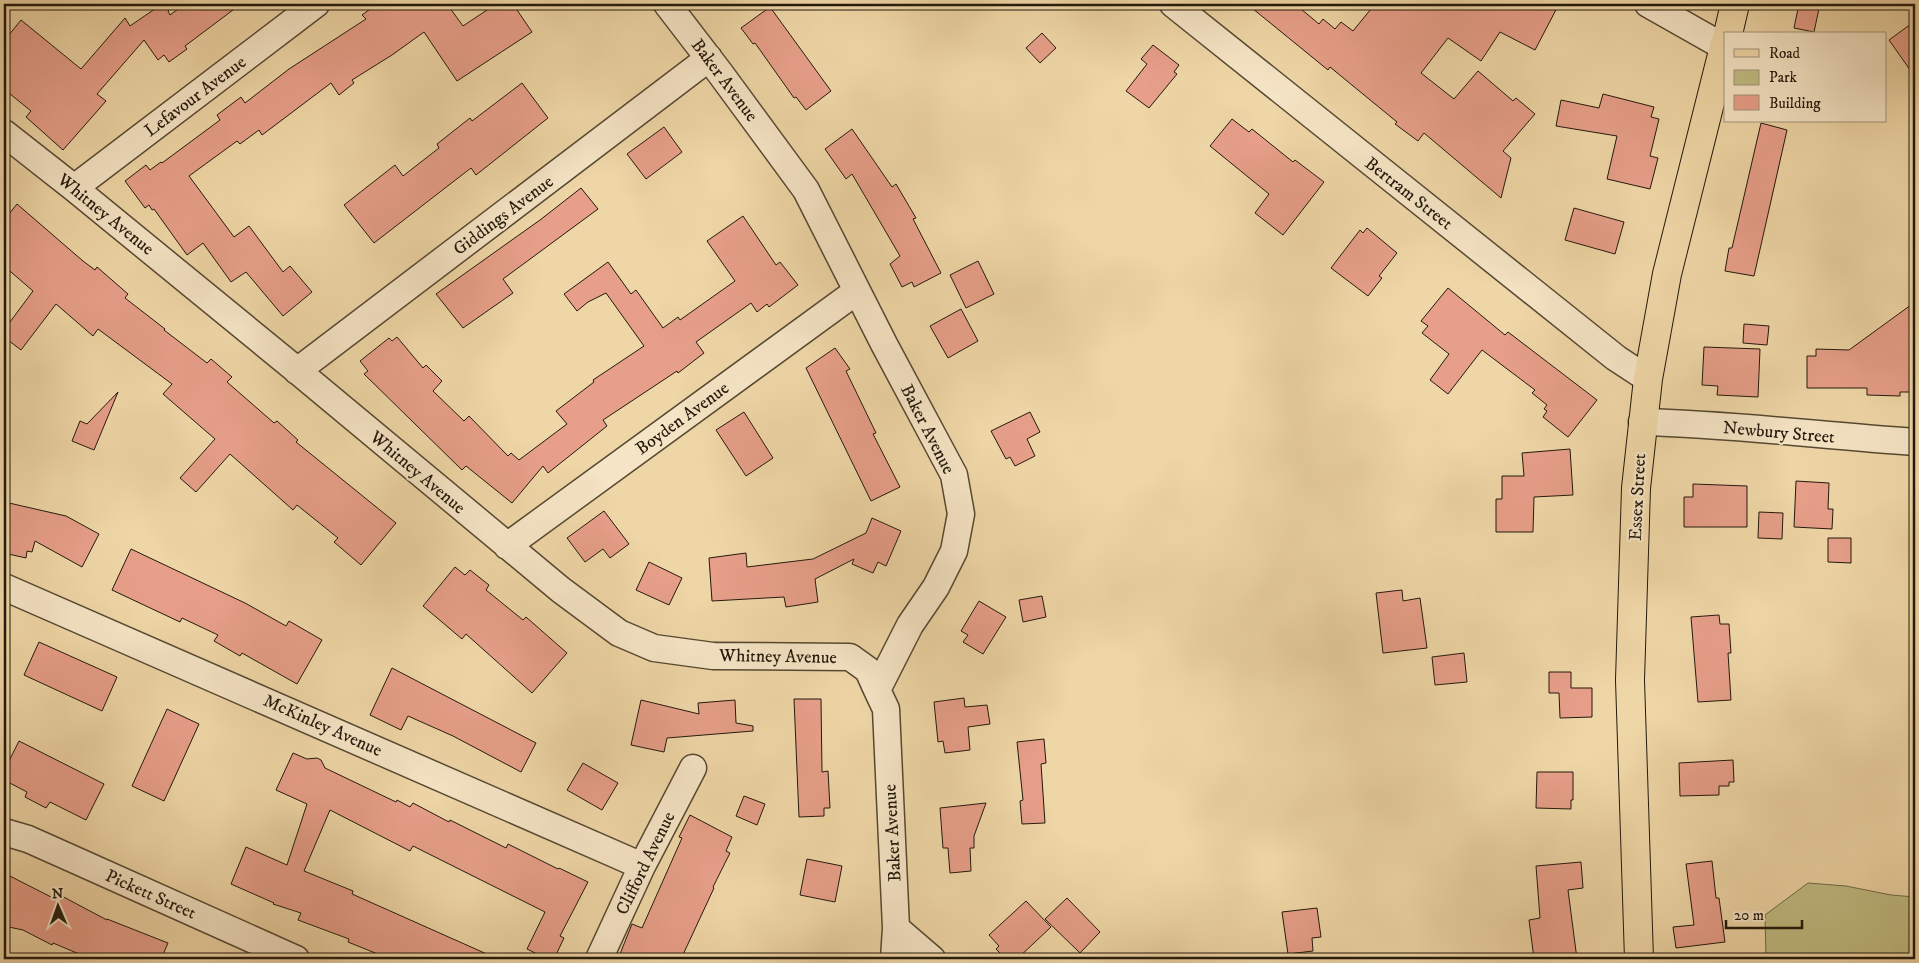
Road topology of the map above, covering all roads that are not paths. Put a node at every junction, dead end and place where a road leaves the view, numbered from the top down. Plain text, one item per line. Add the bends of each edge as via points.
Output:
1 (316, 4) edge
2 (666, 4) edge
3 (1173, 4) edge
4 (1648, 4) edge
5 (1735, 4) edge
6 (1728, 32) edge
7 (1724, 40) edge
8 (1724, 49) edge
9 (709, 58) junction
10 (4, 133) edge
11 (74, 188) junction
12 (857, 291) junction
13 (297, 371) junction
14 (1648, 379) junction
15 (1642, 422) junction
16 (1915, 442) edge
17 (508, 546) junction
18 (4, 587) edge
19 (877, 690) junction
20 (693, 768) dead end
21 (4, 832) edge
22 (642, 866) junction
23 (896, 928) junction
24 (296, 959) edge
25 (599, 959) edge
26 (894, 959) edge
27 (932, 959) edge
28 (1639, 959) edge

1 - 11 street, Lefavour Avenue
2 - 9 street, Baker Avenue
3 - 14 street, Bertram Street via 1608,352
4 - 7 street
5 - 6 main road, Essex Street
8 - 14 main road, Essex Street via 1667,274
9 - 12 street, Baker Avenue via 806,190
9 - 13 street, Giddings Avenue
10 - 11 street, Whitney Avenue
11 - 13 street, Whitney Avenue
12 - 17 street, Boyden Avenue
12 - 19 street, Baker Avenue via 954,475 961,514 954,552 936,587 910,625
13 - 17 street, Whitney Avenue
14 - 15 main road, Essex Street
15 - 16 street, Newbury Street
15 - 28 main road, Essex Street via 1636,488 1630,680
17 - 19 street, Whitney Avenue via 619,633 654,648 713,656 850,657 868,670
18 - 22 street, McKinley Avenue
19 - 23 street, Baker Avenue via 886,709
20 - 22 street, Clifford Avenue
21 - 24 street, Pickett Street via 28,839
22 - 25 street, Clifford Avenue
23 - 26 street, Baker Avenue
23 - 27 street

